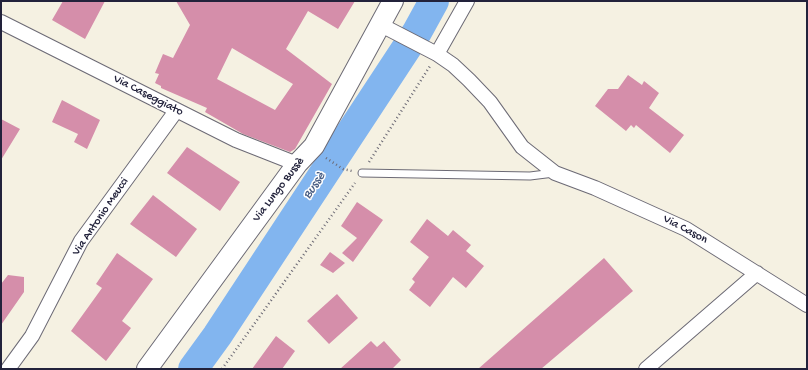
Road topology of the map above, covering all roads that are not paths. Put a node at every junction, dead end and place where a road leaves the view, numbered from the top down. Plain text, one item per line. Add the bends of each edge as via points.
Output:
1 (393, 1) edge
2 (467, 1) edge
3 (1, 22) edge
4 (381, 25) junction
5 (437, 54) junction
6 (176, 111) junction
7 (297, 164) junction
8 (362, 173) road end
9 (555, 173) junction
10 (757, 273) junction
11 (807, 305) edge
12 (8, 369) edge
13 (147, 369) edge
14 (646, 369) edge

1 - 4 main road, Via Lungo Bussè
2 - 5 street
3 - 6 street, Via Caseggiato
4 - 5 street, Via Cason
4 - 7 main road, Via Lungo Bussè via 314,146
5 - 9 street, Via Cason via 453,65 485,97 522,147
6 - 7 street, Via Caseggiato via 236,140
6 - 12 street, Via Antonio Meucci via 81,241 32,336
7 - 13 main road, Via Lungo Bussè
8 - 9 lane, Via Cason via 530,176
9 - 10 street, Via Cason via 686,228
10 - 11 street, Via Cason
10 - 14 street

